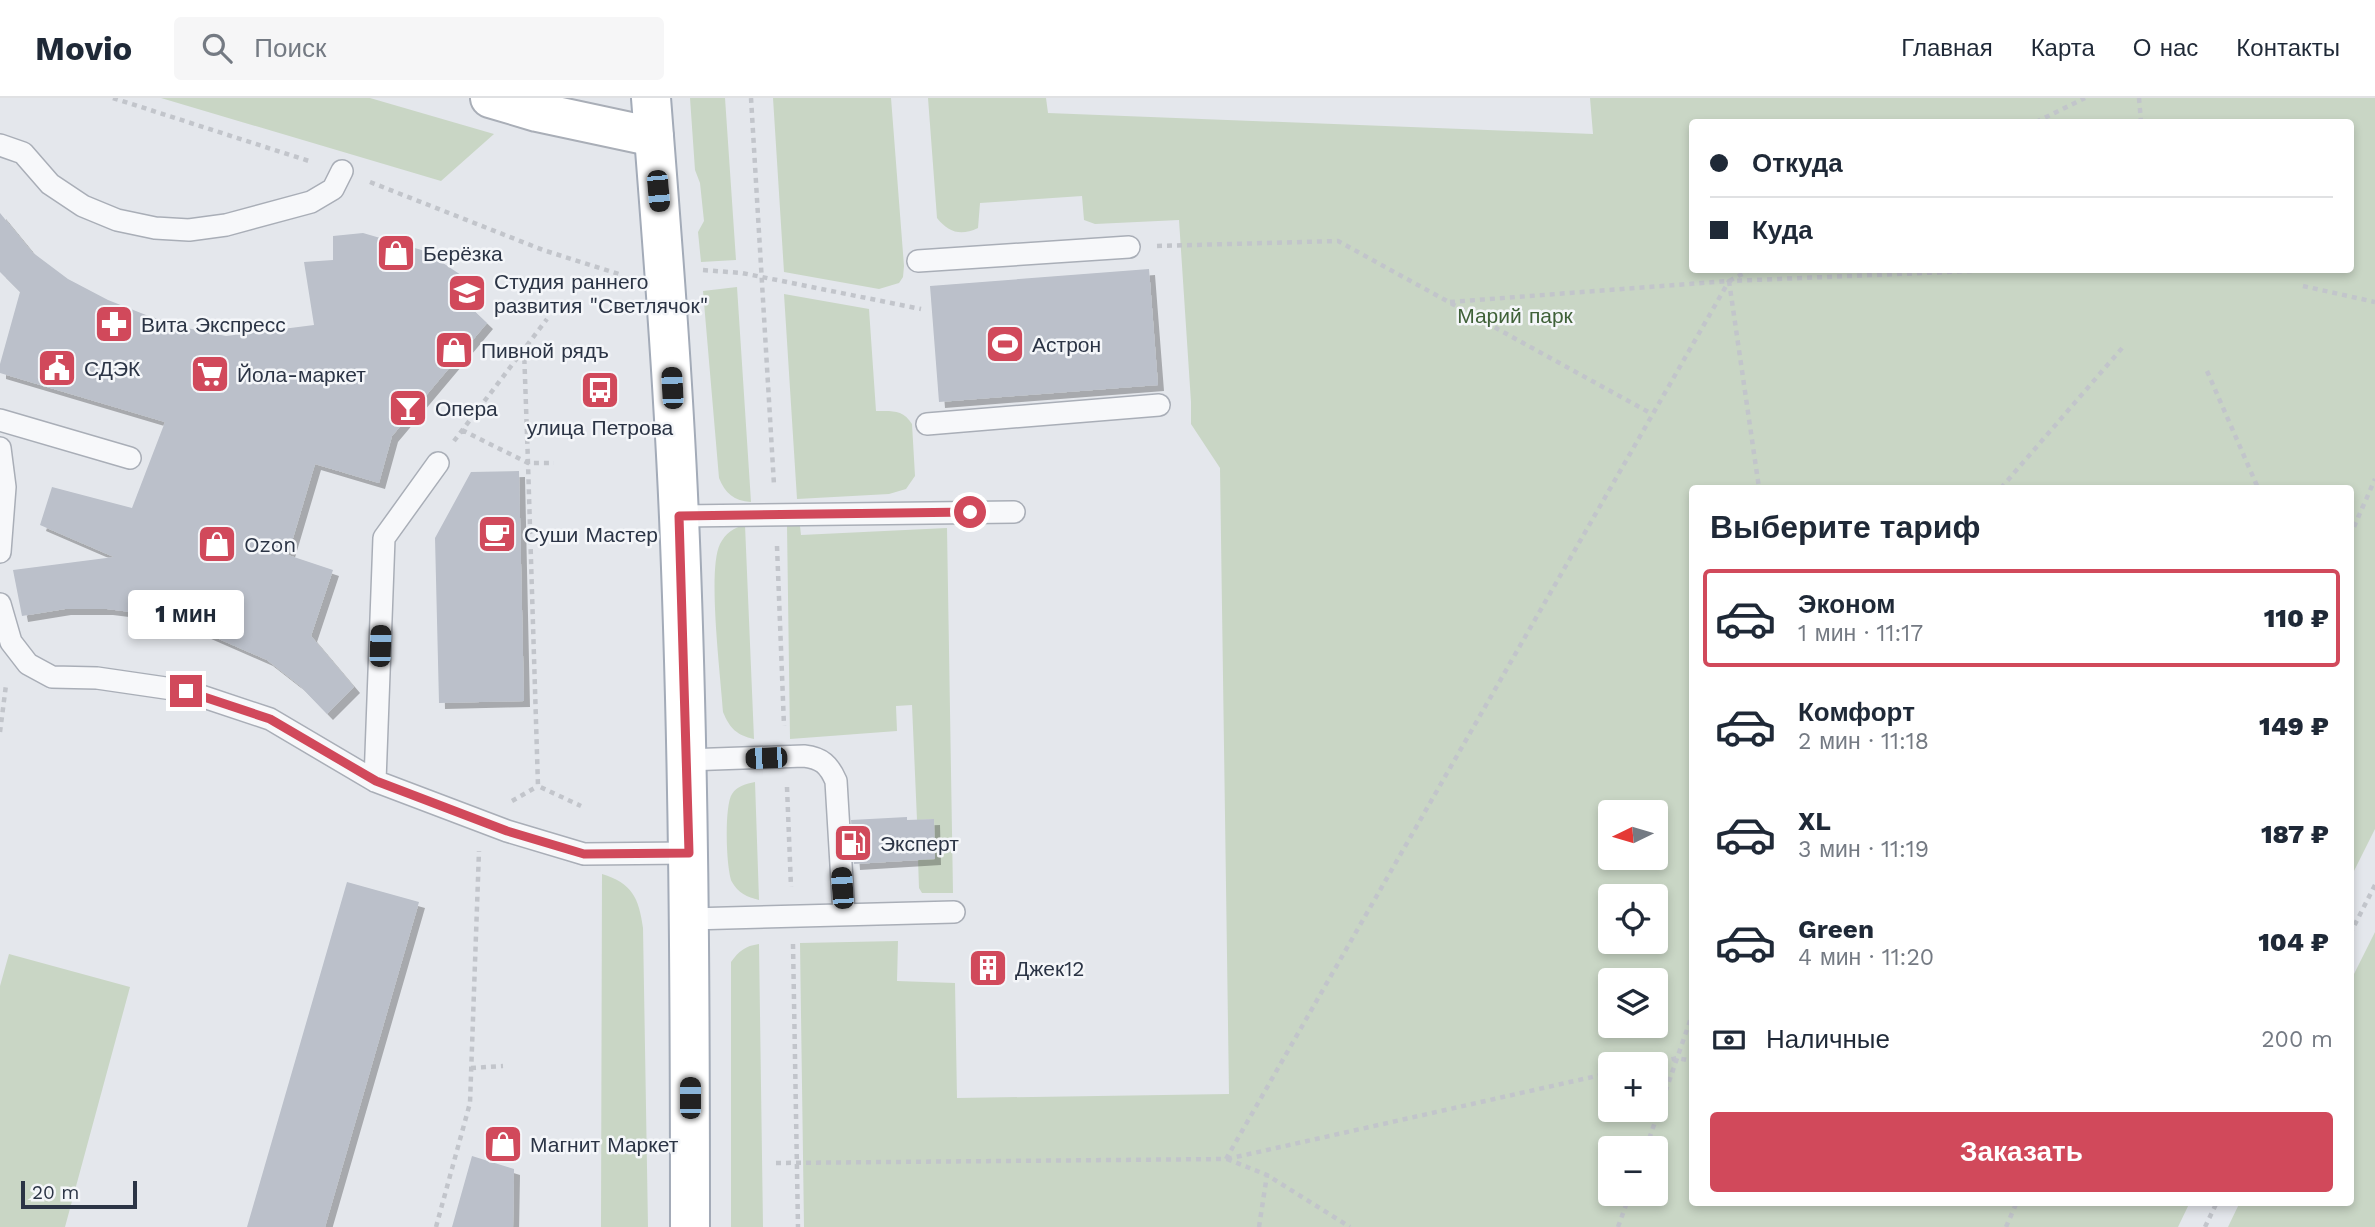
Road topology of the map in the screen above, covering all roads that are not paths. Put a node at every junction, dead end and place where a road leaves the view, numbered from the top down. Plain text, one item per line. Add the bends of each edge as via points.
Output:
1 (490, 98) edge
2 (651, 98) edge
3 (654, 137) junction
4 (0, 145) edge
5 (342, 172) dead end
6 (1129, 247) road end
7 (918, 261) dead end
8 (1159, 405) dead end
9 (0, 420) edge
10 (927, 424) dead end
11 (0, 448) edge
12 (130, 458) dead end
13 (438, 463) road end
14 (1014, 512) dead end
15 (679, 516) junction
16 (0, 552) edge
17 (0, 604) edge
18 (686, 760) junction
19 (376, 781) junction
20 (689, 853) junction
21 (954, 912) dead end
22 (844, 915) junction
23 (690, 919) junction
24 (690, 1227) edge

1 - 3 main road
2 - 3 main road
3 - 15 main road
4 - 5 lane via 23,153 50,184 83,206 155,228 226,226 311,202 333,189
6 - 7 lane
8 - 10 lane
9 - 12 lane
11 - 16 lane via 5,487
13 - 19 lane via 384,538
14 - 15 lane
15 - 18 main road
17 - 19 lane via 11,642 28,664 52,677 97,678 186,691 270,719
18 - 20 main road
18 - 22 lane via 816,757 831,770 836,781
19 - 20 lane via 584,854
20 - 23 main road
21 - 22 lane
22 - 23 lane
23 - 24 main road

